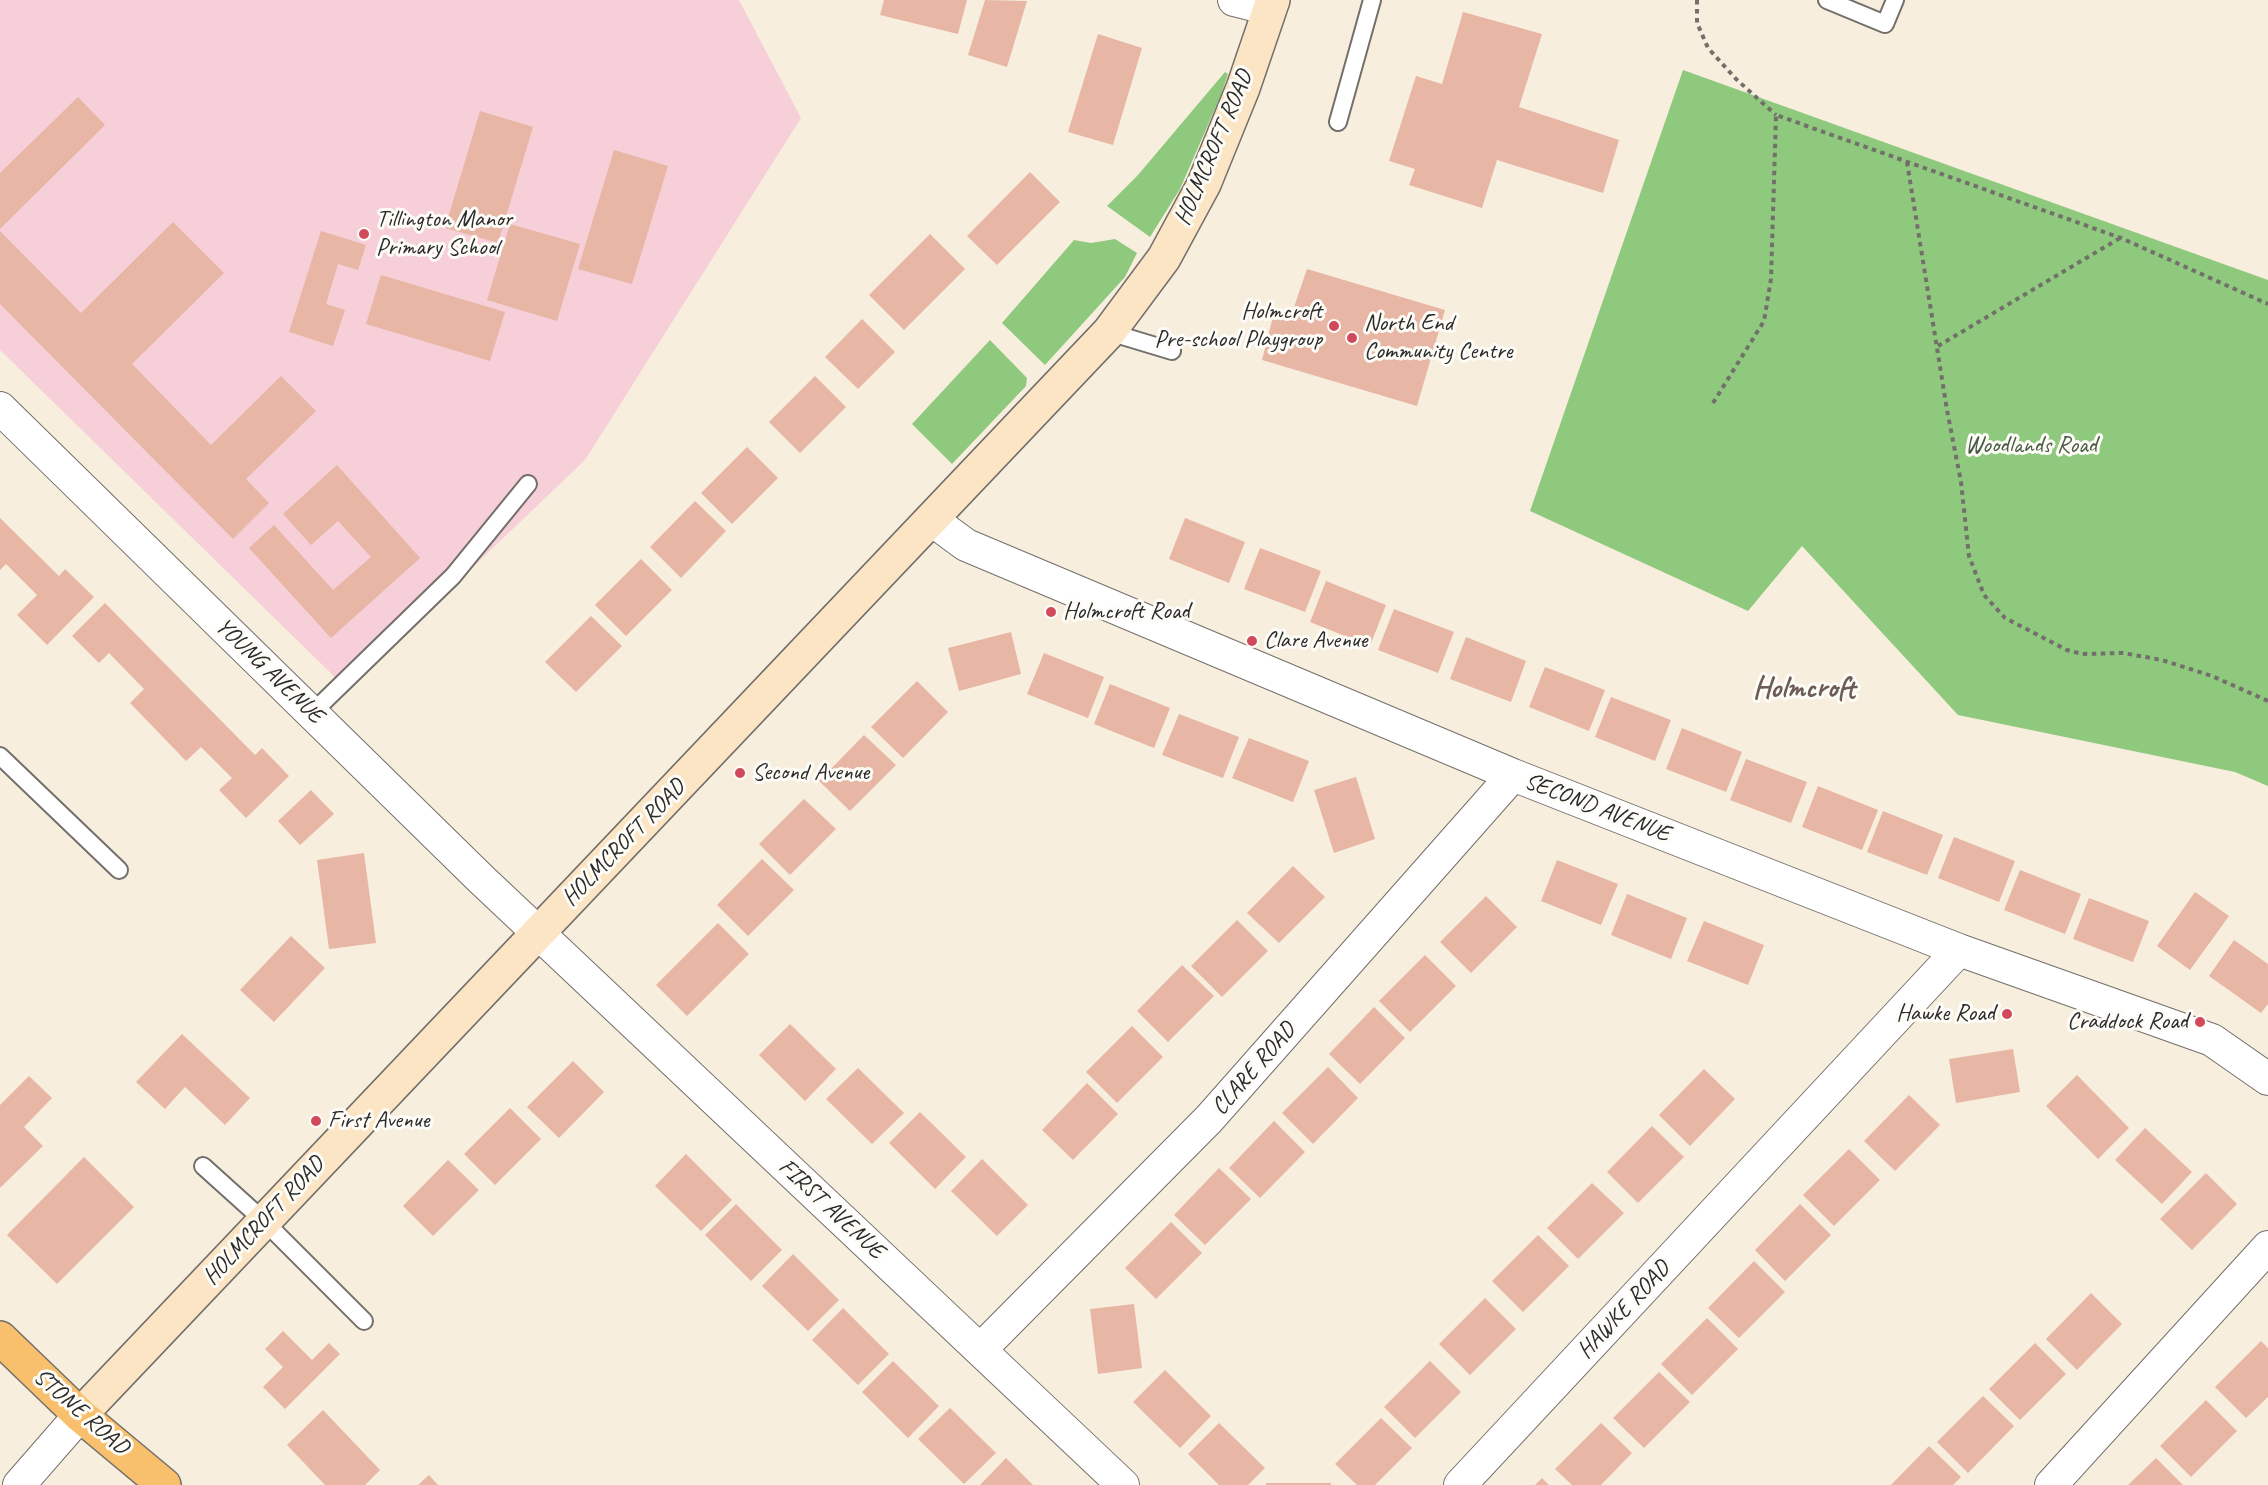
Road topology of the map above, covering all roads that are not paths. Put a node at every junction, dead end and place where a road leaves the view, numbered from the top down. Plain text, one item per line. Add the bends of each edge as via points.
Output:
1 (1234, 0) edge
2 (1372, 0) edge
3 (1827, 0) edge
4 (1895, 0) edge
5 (1272, 5) edge
6 (1338, 122) dead end
7 (1109, 332) junction
8 (1172, 351) dead end
9 (0, 408) edge
10 (528, 484) dead end
11 (932, 520) junction
12 (312, 713) junction
13 (0, 756) edge
14 (1513, 775) junction
15 (119, 870) dead end
16 (539, 932) junction
17 (1959, 950) junction
18 (2268, 1079) edge
19 (203, 1167) dead end
20 (264, 1221) junction
21 (2268, 1247) edge
22 (364, 1321) dead end
23 (0, 1338) edge
24 (980, 1350) junction
25 (80, 1415) junction
26 (19, 1485) edge
27 (164, 1485) edge
28 (1123, 1485) edge
29 (1460, 1485) edge
30 (2051, 1485) edge

1 - 5 street
2 - 6 lane
3 - 4 lane via 1885,24
5 - 7 street, HOLMCROFT ROAD via 1204,184 1164,258
7 - 8 lane
7 - 11 street, HOLMCROFT ROAD
9 - 12 street, YOUNG AVENUE
10 - 12 lane via 453,576
11 - 14 street, SECOND AVENUE via 966,545
11 - 16 street, HOLMCROFT ROAD
12 - 16 street, YOUNG AVENUE
13 - 15 lane
14 - 17 street, SECOND AVENUE
14 - 24 street, CLARE ROAD via 1209,1119
16 - 20 street, HOLMCROFT ROAD
16 - 24 street, FIRST AVENUE
17 - 18 street, SECOND AVENUE via 2212,1040
17 - 29 street, HAWKE ROAD
19 - 20 lane
20 - 22 lane
20 - 25 street, HOLMCROFT ROAD
21 - 30 street
23 - 25 highway, STONE ROAD
24 - 28 street, FIRST AVENUE
25 - 26 street
25 - 27 highway, STONE ROAD

